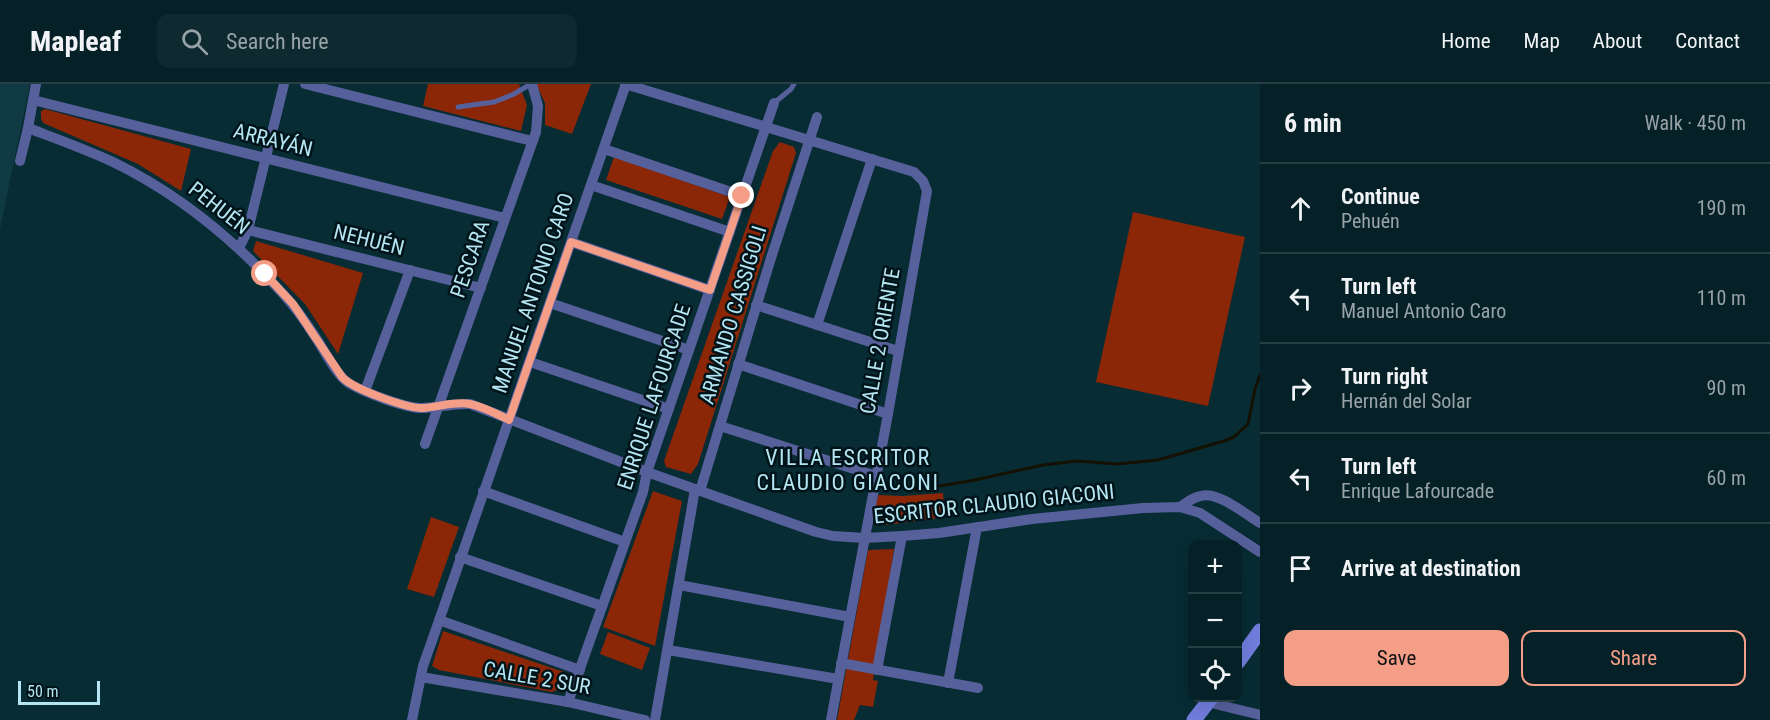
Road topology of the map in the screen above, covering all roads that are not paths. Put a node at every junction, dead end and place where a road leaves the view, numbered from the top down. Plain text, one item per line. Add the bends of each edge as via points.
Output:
1 (36, 84) edge
2 (284, 84) edge
3 (305, 84) edge
4 (532, 84) edge
5 (626, 84) edge
6 (794, 84) edge
7 (33, 100) junction
8 (774, 103) joint
9 (458, 107) dead end
10 (817, 117) dead end
11 (28, 128) junction
12 (766, 128) junction
13 (532, 141) junction
14 (810, 141) junction
15 (604, 149) junction
16 (266, 158) junction
17 (872, 159) junction
18 (20, 161) dead end
19 (591, 185) junction
20 (742, 196) junction
21 (505, 218) junction
22 (248, 230) junction
23 (730, 232) junction
24 (571, 242) junction
25 (239, 248) junction
26 (410, 270) junction
27 (481, 288) junction
28 (710, 290) junction
29 (550, 303) junction
30 (756, 305) junction
31 (817, 325) junction
32 (689, 351) junction
33 (898, 351) junction
34 (530, 362) junction
35 (738, 364) junction
36 (365, 391) junction
37 (440, 405) junction
38 (669, 409) junction
39 (888, 414) junction
40 (509, 420) junction
41 (720, 426) junction
42 (425, 444) dead end
43 (647, 472) junction
44 (876, 476) junction
45 (698, 490) junction
46 (483, 491) junction
47 (1180, 507) junction
48 (1260, 523) edge
49 (977, 527) junction
50 (902, 536) junction
51 (865, 538) junction
52 (626, 542) junction
53 (1260, 552) edge
54 (460, 557) junction
55 (679, 585) junction
56 (602, 606) junction
57 (850, 617) junction
58 (439, 621) junction
59 (1260, 631) edge
60 (668, 650) junction
61 (1242, 656) edge
62 (841, 663) junction
63 (579, 670) junction
64 (877, 670) junction
65 (421, 677) junction
66 (838, 679) junction
67 (948, 683) junction
68 (978, 688) dead end
69 (568, 702) junction
70 (1208, 702) edge
71 (1214, 702) edge
72 (1243, 715) edge
73 (1260, 715) edge
74 (412, 720) edge
75 (645, 720) edge
76 (656, 720) edge
77 (831, 720) edge
78 (1194, 720) edge

1 - 7 street
2 - 16 street
3 - 13 street
4 - 9 lane via 494,102
4 - 13 street, PESCARA via 538,115
5 - 12 street
5 - 15 street, MANUEL ANTONIO CARO
6 - 8 lane
7 - 11 street
7 - 16 street, ARRAYÁN
8 - 12 street, ENRIQUE LAFOURCADE
10 - 14 street, ARMANDO CASSIGOLI
11 - 18 street
11 - 25 street, PEHUÉN via 90,152 151,183 188,206
12 - 14 street
12 - 20 street, ENRIQUE LAFOURCADE
13 - 21 street, PESCARA
14 - 17 street
14 - 30 street, ARMANDO CASSIGOLI
15 - 19 street, MANUEL ANTONIO CARO
15 - 20 street
16 - 21 street, ARRAYÁN
16 - 22 street
17 - 31 street
17 - 33 street, CALLE 2 ORIENTE via 914,172 927,191
19 - 23 street
19 - 24 street, MANUEL ANTONIO CARO
20 - 23 street, ENRIQUE LAFOURCADE
21 - 27 street, PESCARA
22 - 25 street
22 - 26 street, NEHUÉN
23 - 28 street, ENRIQUE LAFOURCADE
24 - 28 street
24 - 29 street, MANUEL ANTONIO CARO
25 - 36 street, PEHUÉN via 293,304 342,377
26 - 27 street, NEHUÉN
26 - 36 street
27 - 37 street, PESCARA
28 - 32 street, ENRIQUE LAFOURCADE
29 - 32 street
29 - 34 street, MANUEL ANTONIO CARO
30 - 31 street
30 - 35 street, ARMANDO CASSIGOLI
31 - 33 street
32 - 38 street, ENRIQUE LAFOURCADE
33 - 39 street, CALLE 2 ORIENTE
34 - 38 street
34 - 40 street, MANUEL ANTONIO CARO
35 - 39 street
35 - 41 street, ARMANDO CASSIGOLI
36 - 37 street, PEHUÉN via 411,407
37 - 40 street, PEHUÉN via 470,404
37 - 42 street, PESCARA
38 - 43 street, ENRIQUE LAFOURCADE
39 - 44 street, CALLE 2 ORIENTE
40 - 43 street, ESCRITOR CLAUDIO GIACONI
40 - 46 street, MANUEL ANTONIO CARO
41 - 44 street
41 - 45 street, ARMANDO CASSIGOLI
43 - 45 street, ESCRITOR CLAUDIO GIACONI
43 - 52 street, ENRIQUE LAFOURCADE
44 - 51 street, CALLE 2 ORIENTE
45 - 51 street, ESCRITOR CLAUDIO GIACONI via 816,532
45 - 55 street, ARMANDO CASSIGOLI
46 - 52 street
46 - 54 street, MANUEL ANTONIO CARO
47 - 48 street, ESCRITOR CLAUDIO GIACONI via 1210,495
47 - 49 street, ESCRITOR CLAUDIO GIACONI
47 - 53 street, ESCRITOR CLAUDIO GIACONI via 1200,513
49 - 50 street, ESCRITOR CLAUDIO GIACONI
49 - 67 street
50 - 51 street, ESCRITOR CLAUDIO GIACONI
50 - 64 street
51 - 57 street, CALLE 2 ORIENTE
52 - 56 street, ENRIQUE LAFOURCADE
54 - 56 street
54 - 58 street, MANUEL ANTONIO CARO
55 - 57 street
55 - 60 street, ARMANDO CASSIGOLI
56 - 63 street, ENRIQUE LAFOURCADE
57 - 62 street, CALLE 2 ORIENTE
58 - 63 street
58 - 65 street, MANUEL ANTONIO CARO
59 - 61 main road
60 - 66 street
60 - 76 street, ARMANDO CASSIGOLI
62 - 64 street
62 - 66 street, CALLE 2 ORIENTE
63 - 69 street, ENRIQUE LAFOURCADE
64 - 67 street
65 - 69 street, CALLE 2 SUR
65 - 74 street, MANUEL ANTONIO CARO
66 - 77 street, CALLE 2 ORIENTE
67 - 68 street
69 - 75 street, CALLE 2 SUR
70 - 78 main road
71 - 72 street
72 - 73 street

